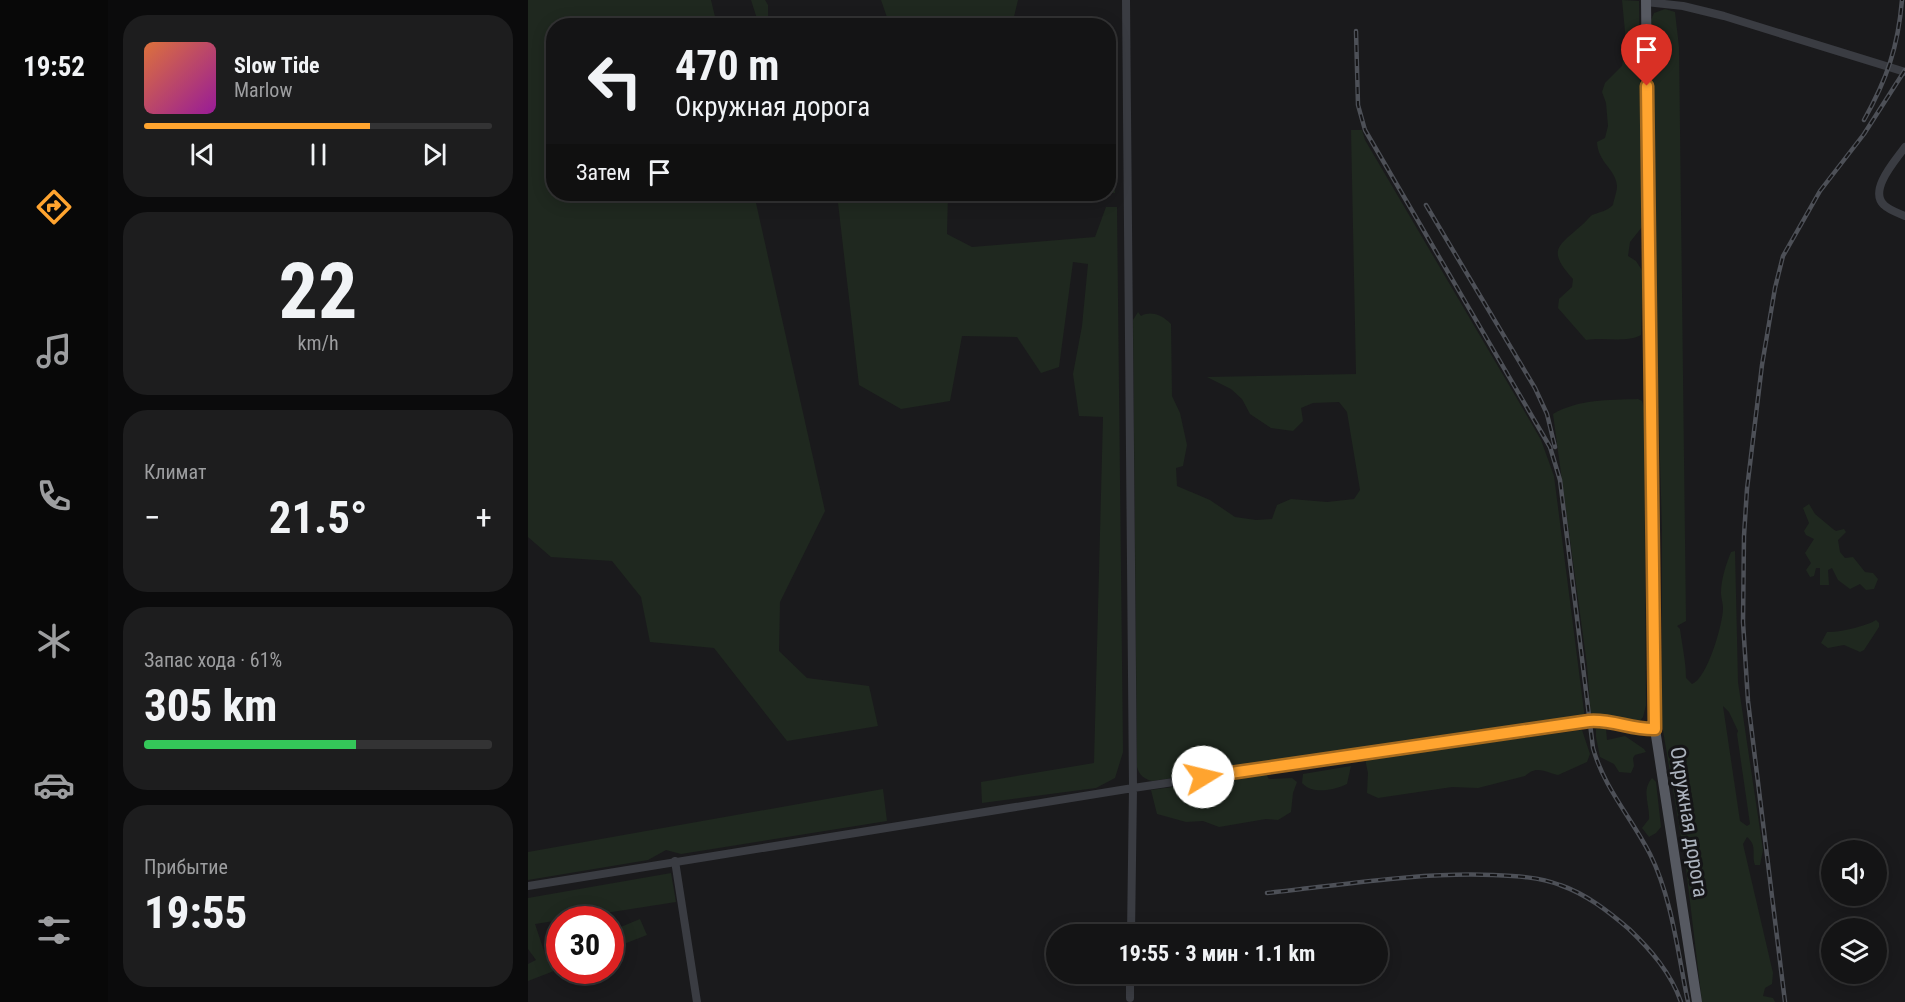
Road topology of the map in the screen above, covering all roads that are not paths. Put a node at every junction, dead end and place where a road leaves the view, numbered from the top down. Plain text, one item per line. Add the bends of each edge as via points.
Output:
1 (1126, 0) edge
2 (1646, 1) edge
3 (1905, 72) edge
4 (1905, 147) edge
5 (1905, 216) edge
6 (1655, 729) junction
7 (1133, 788) junction
8 (675, 861) junction
9 (528, 886) edge
10 (1131, 924) edge
11 (1130, 984) edge
12 (1130, 998) dead end
13 (698, 1002) edge
14 (1697, 1002) edge

1 - 7 street
2 - 3 street via 1724,16
2 - 6 main road, Окружная дорога
4 - 5 street via 1881,184 1878,196 1882,204
6 - 7 street via 1589,721
6 - 14 main road, Окружная дорога
7 - 8 street
7 - 10 street
8 - 9 street
8 - 13 street
11 - 12 street

